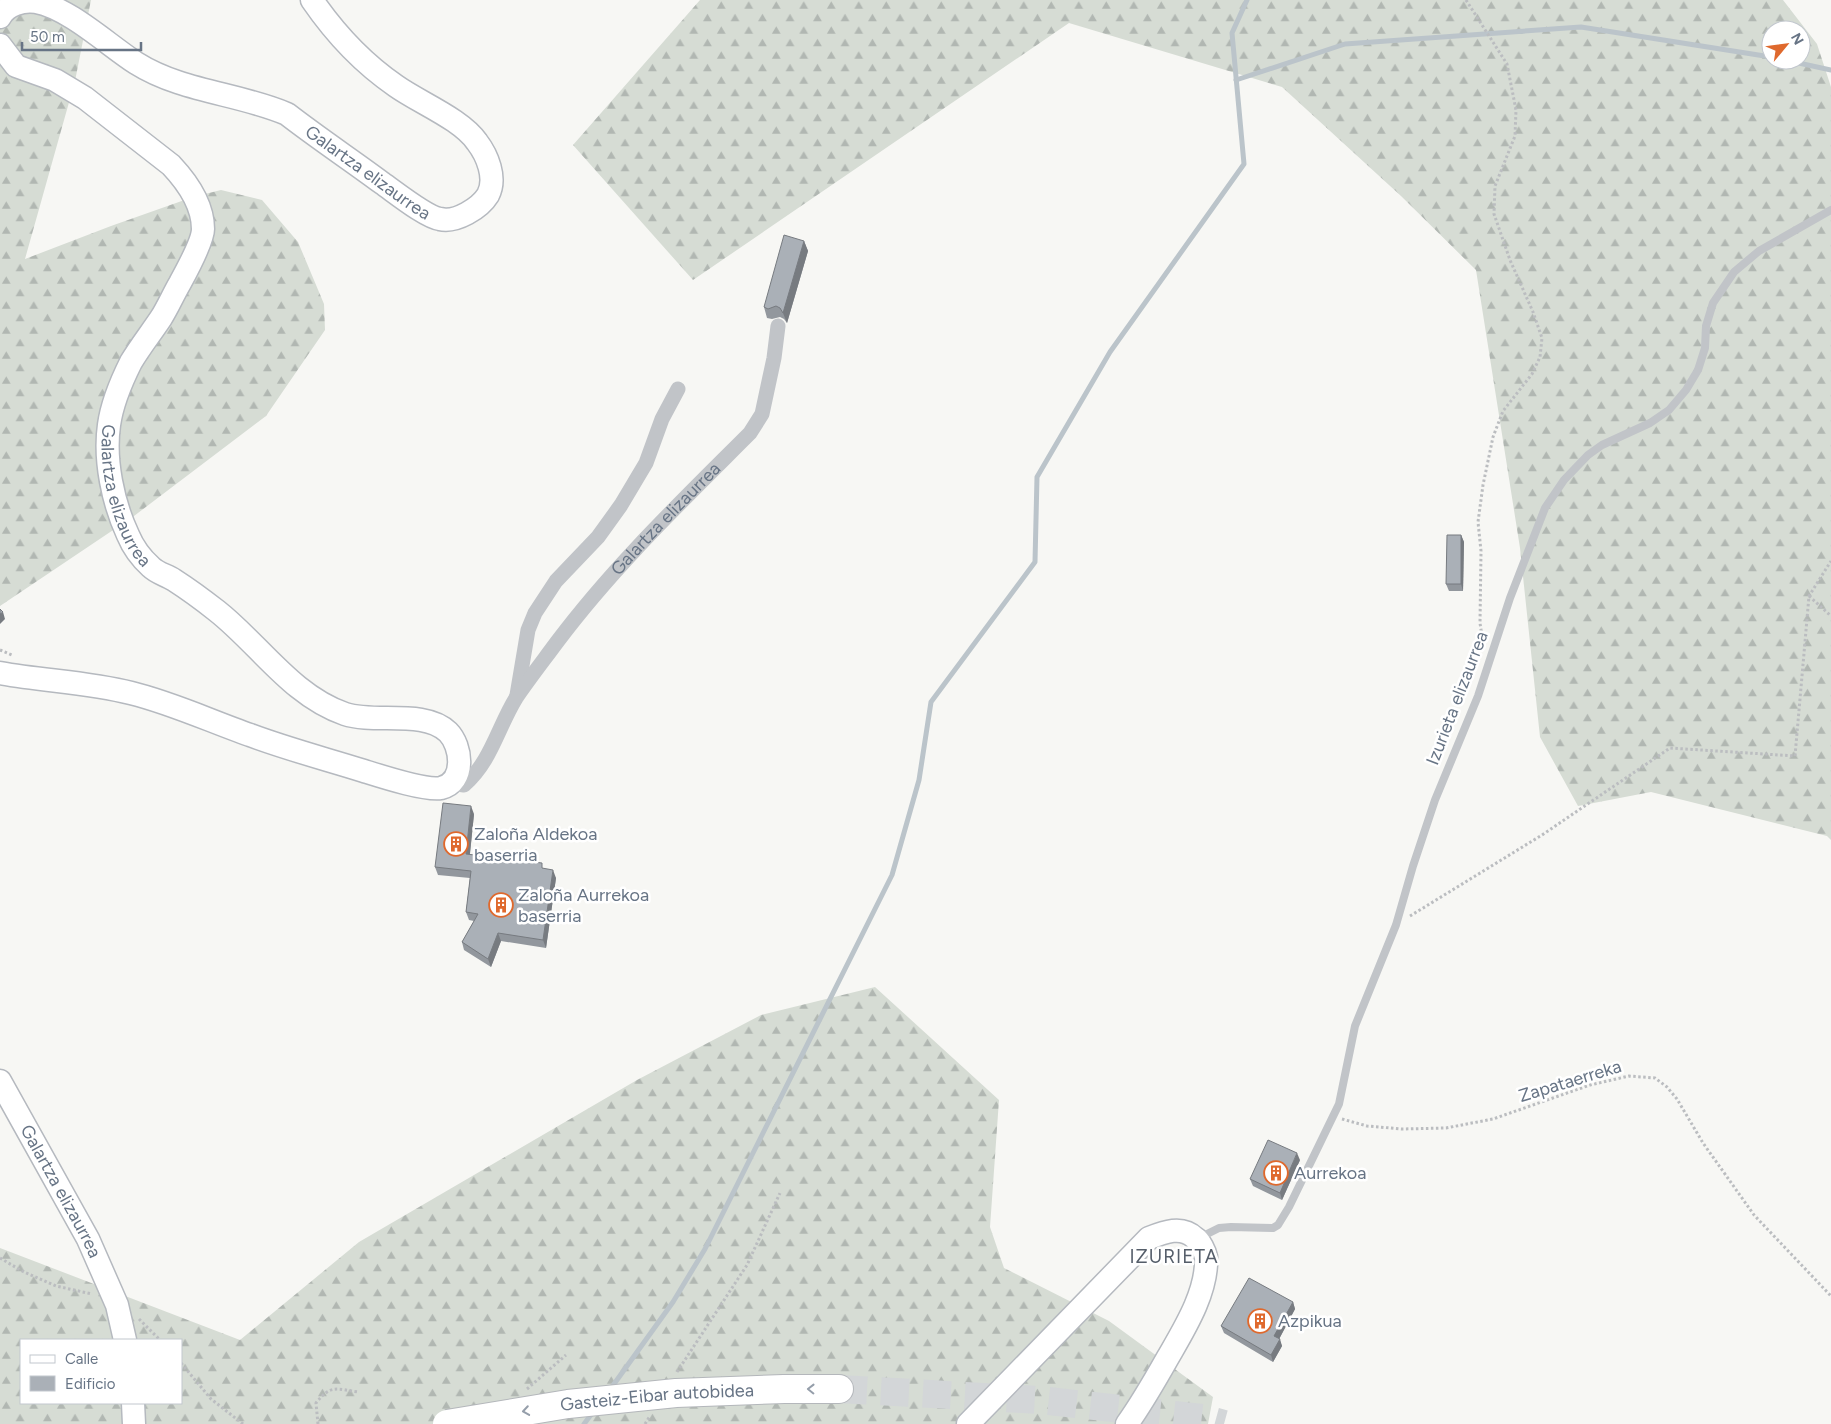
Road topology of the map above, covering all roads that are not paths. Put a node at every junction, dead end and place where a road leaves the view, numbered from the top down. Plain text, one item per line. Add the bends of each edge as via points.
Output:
1 (312, 0) edge
2 (0, 17) edge
3 (0, 45) edge
4 (1831, 210) edge
5 (778, 326) dead end
6 (678, 389) dead end
7 (0, 673) edge
8 (516, 698) junction
9 (451, 783) junction
10 (0, 1081) edge
11 (1197, 1239) junction
12 (125, 1339) edge
13 (839, 1389) tunnel mouth
14 (133, 1404) edge
15 (134, 1424) edge
16 (447, 1424) edge
17 (968, 1424) edge
18 (1127, 1424) edge

1 - 2 street, Galartza elizaurrea via 356,53 396,86 461,126 476,140 486,156 491,179 489,192 477,207 464,215 440,220 410,203 287,114 162,77 137,64 52,6 24,2 3,11
3 - 9 street, Galartza elizaurrea via 16,66 55,80 85,98 171,165 184,178 200,212 203,231 193,255 162,317 131,363 116,396 109,426 110,474 120,515 138,554 154,570 175,580 218,612 280,670 327,706 360,717 426,721 438,725 452,737 459,752 459,764
4 - 11 lane, Izurieta elizaurrea via 1758,251 1738,267 1713,304 1706,326 1705,348 1698,370 1686,390 1669,410 1650,423 1602,445 1584,459 1564,480 1545,508 1510,598 1475,703 1438,791 1396,925 1355,1026 1334,1117 1278,1225 1273,1228 1219,1228
5 - 8 street, Galartza elizaurrea via 762,414 750,433 640,543 592,597
6 - 8 street, Galartza elizaurrea via 662,419 646,464 622,505 598,537 556,582 535,613 528,630
7 - 9 street, Galartza elizaurrea via 90,684 133,693 285,747 398,781 436,788
8 - 9 street, Galartza elizaurrea via 474,776 464,785
10 - 12 street, Galartza elizaurrea via 88,1239 118,1305
11 - 17 street via 1176,1230 1149,1238
11 - 18 street via 1206,1255 1202,1287 1189,1319
13 -> 16 highway, Gasteiz-Eibar autobidea, bridge via 676,1393 568,1404
14 - 15 street

